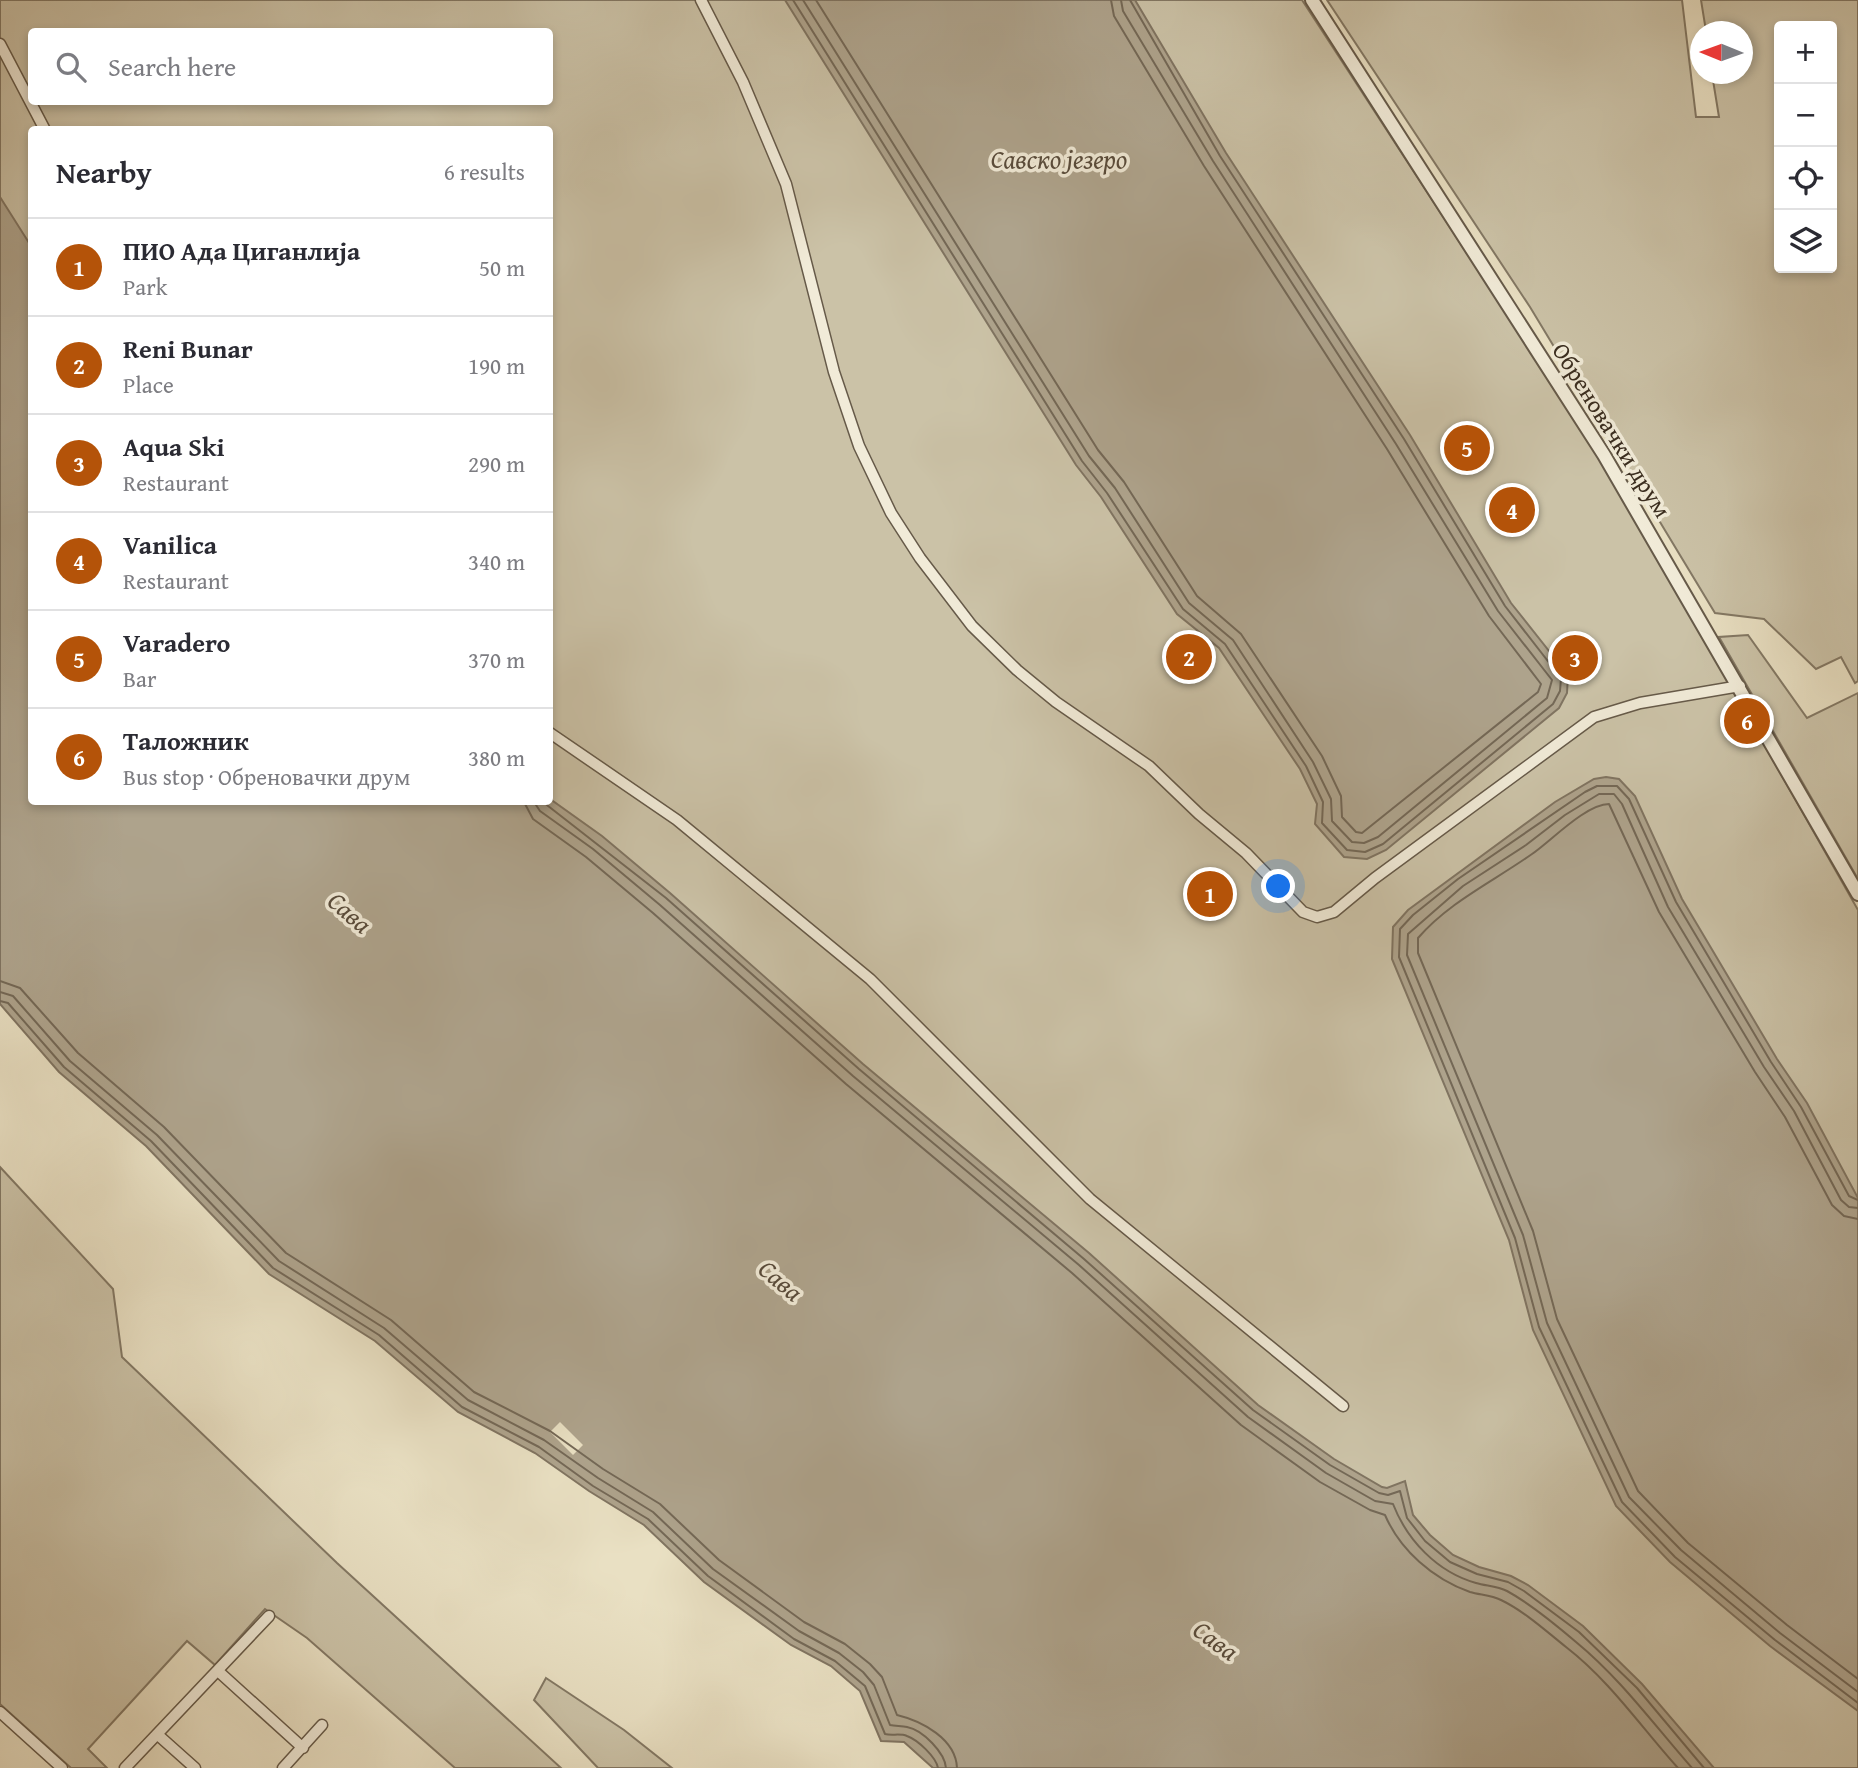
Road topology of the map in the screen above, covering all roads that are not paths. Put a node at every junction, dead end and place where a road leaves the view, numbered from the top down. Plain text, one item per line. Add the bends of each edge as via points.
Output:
1 (701, 0) edge
2 (1312, 0) edge
3 (0, 44) edge
4 (28, 98) edge
5 (32, 105) edge
6 (43, 126) edge
7 (1740, 686) junction
8 (553, 735) edge
9 (1858, 894) edge
10 (1343, 1406) dead end
11 (269, 1616) dead end
12 (218, 1671) junction
13 (0, 1712) edge
14 (322, 1725) dead end
15 (158, 1735) junction
16 (303, 1748) junction
17 (62, 1768) edge
18 (125, 1768) edge
19 (195, 1768) edge
20 (283, 1768) edge

1 - 7 street via 743,82 786,184 834,372 859,446 882,496 920,558 972,626 1017,670 1149,766 1246,853 1300,910 1317,916 1334,912 1594,717 1640,703
2 - 7 street, Обреновачки друм via 1604,455
3 - 4 street
5 - 6 street
7 - 9 street, Обреновачки друм
8 - 10 street via 677,820 870,979 1090,1199
11 - 12 street
12 - 15 street
12 - 16 street
13 - 17 street
14 - 16 street
15 - 18 street
15 - 19 street
16 - 20 street

